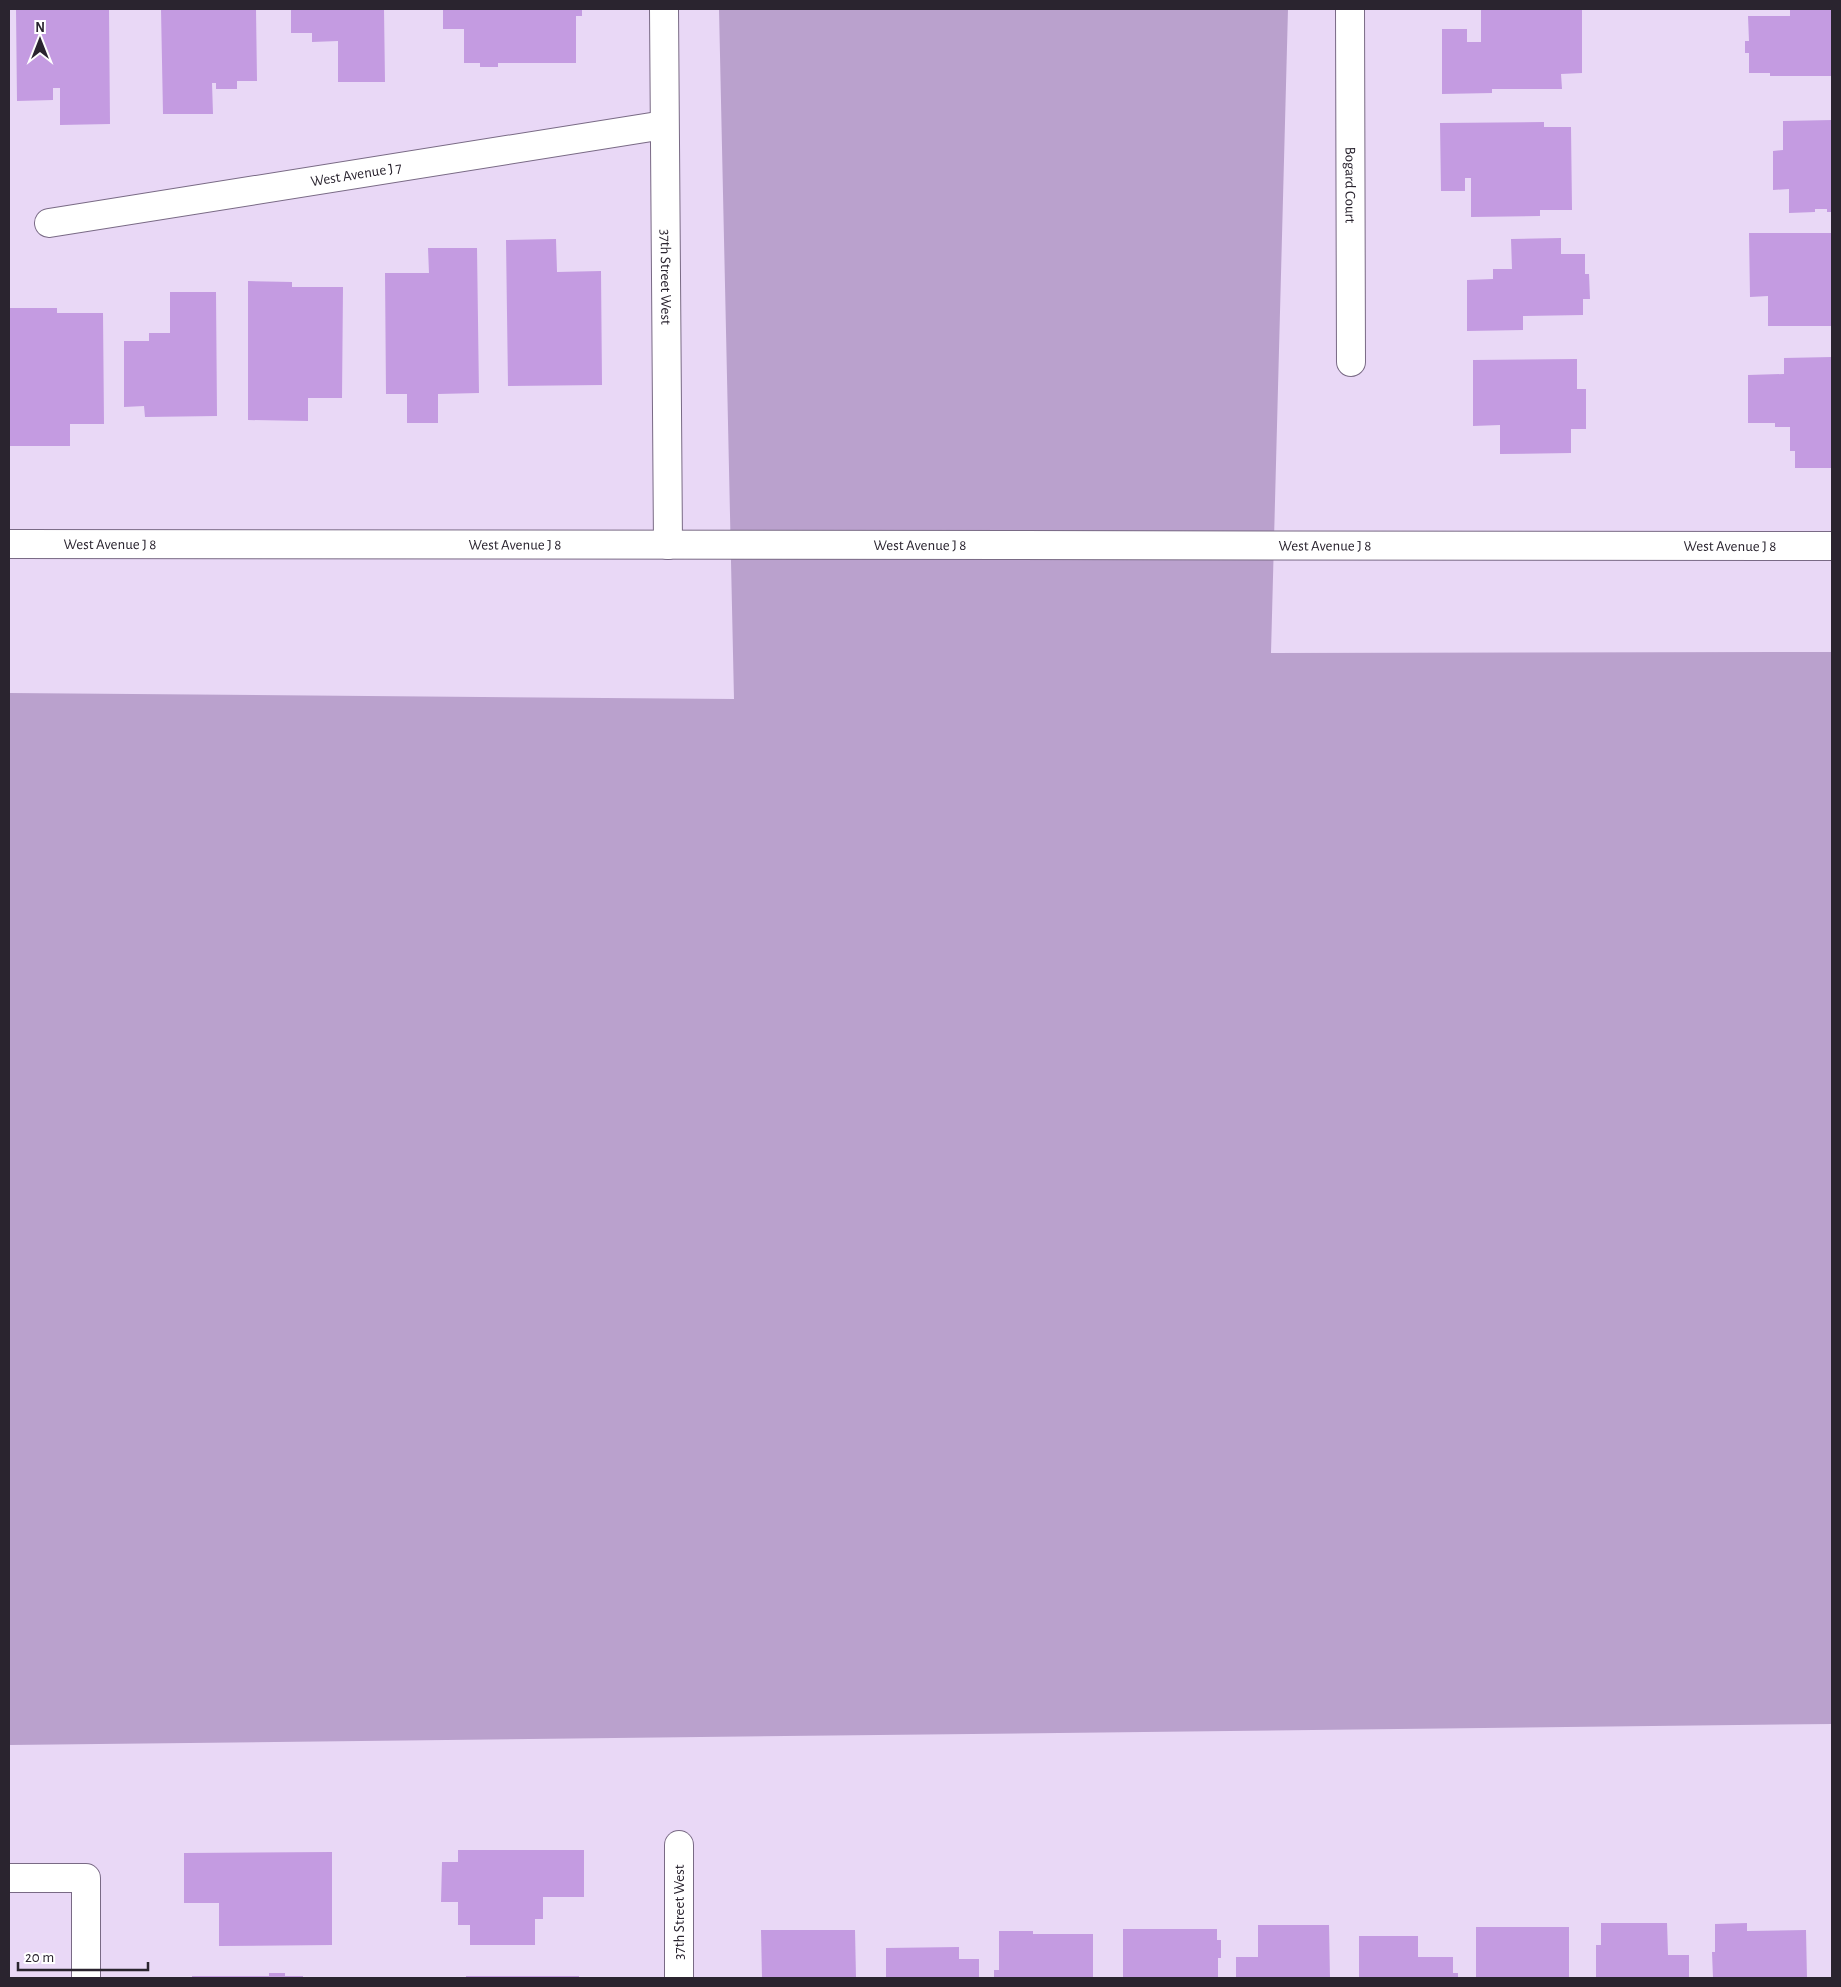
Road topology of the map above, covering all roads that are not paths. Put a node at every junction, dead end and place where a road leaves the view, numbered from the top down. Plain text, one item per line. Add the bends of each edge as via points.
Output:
1 (664, 9) edge
2 (1350, 9) edge
3 (664, 125) junction
4 (49, 222) dead end
5 (1350, 362) dead end
6 (9, 544) edge
7 (668, 545) junction
8 (1832, 546) edge
9 (679, 1845) dead end
10 (9, 1878) edge
11 (86, 1978) edge
12 (679, 1978) edge

1 - 3 street, 37th Street West
2 - 5 street, Bogard Court
3 - 4 street, West Avenue J 7
3 - 7 street, 37th Street West
6 - 7 street, West Avenue J 8
7 - 8 street, West Avenue J 8
9 - 12 street, 37th Street West
10 - 11 street via 86,1878

